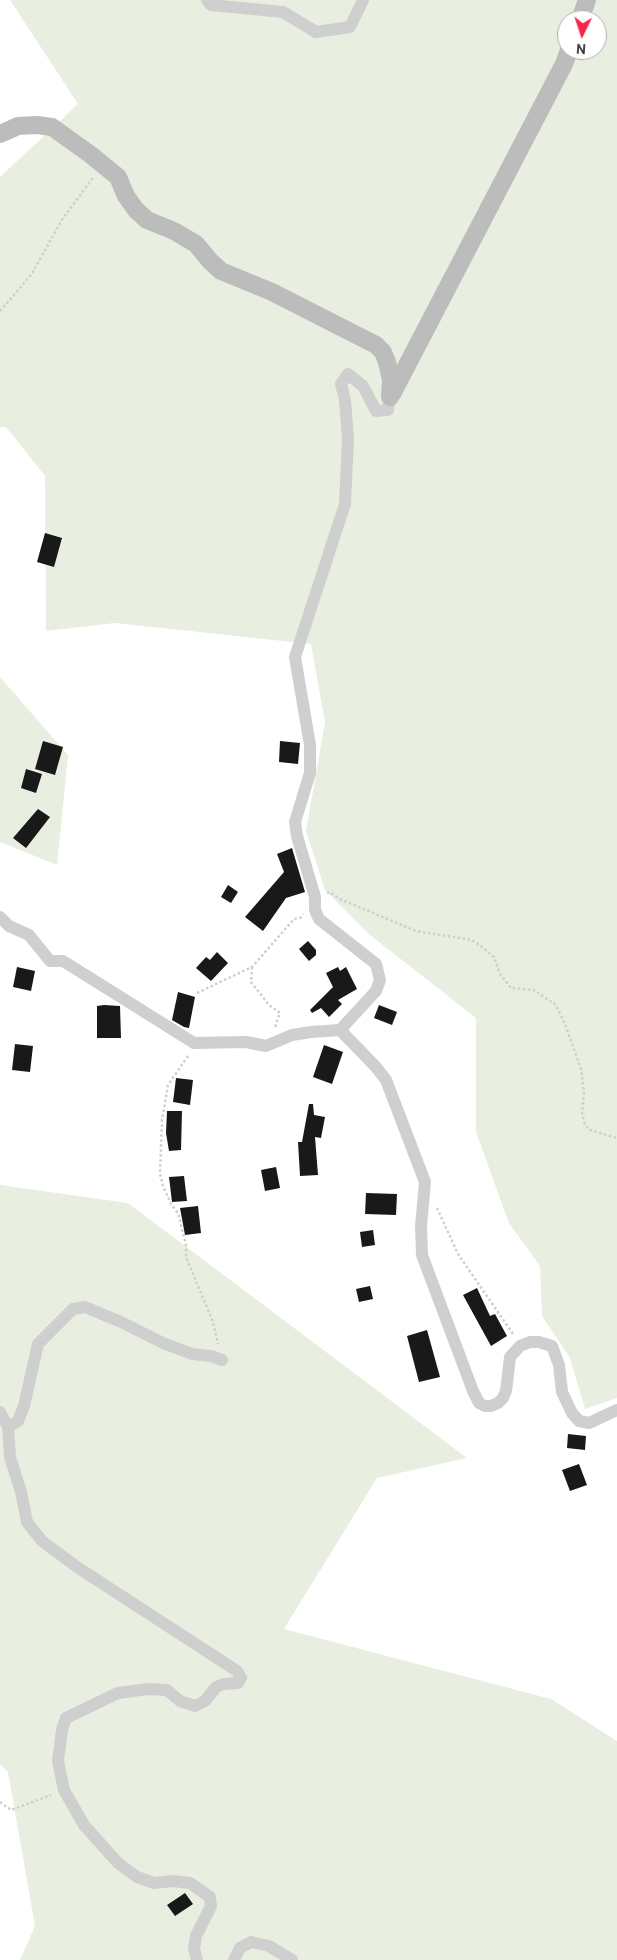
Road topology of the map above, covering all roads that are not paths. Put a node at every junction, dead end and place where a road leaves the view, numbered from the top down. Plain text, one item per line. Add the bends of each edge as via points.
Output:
1 (207, 0) edge
2 (363, 0) edge
3 (565, 60) edge
4 (0, 134) edge
5 (390, 397) junction
6 (0, 917) edge
7 (340, 1030) junction
8 (222, 1360) road end
9 (617, 1410) edge
10 (0, 1412) edge
11 (8, 1427) junction
12 (197, 1960) edge
13 (234, 1960) edge
14 (292, 1960) edge

1 - 2 street via 212,5 283,12 316,32 350,27
3 - 5 street
4 - 5 street via 18,126 52,128 118,177 126,196 147,220 174,230 196,244 221,271 272,292 376,345 383,352 392,380
5 - 7 street via 388,410 376,411 363,386 348,374 341,384 348,439 344,504 295,657 310,745 310,773 295,822 318,919 376,964 380,980 376,990
6 - 7 street via 29,935 50,960 63,961 194,1043 246,1042 266,1046 292,1035
7 - 9 street via 386,1080 426,1182 421,1226 422,1254 479,1403 491,1406 503,1398 510,1357 520,1346 539,1342 552,1346 560,1365 562,1392 579,1421 589,1423
8 - 11 street via 192,1354 163,1343 85,1307 73,1309 38,1344 24,1406 18,1422
10 - 11 street
11 - 12 street via 10,1457 27,1522 42,1541 77,1568 237,1671 241,1678 238,1683 216,1687 205,1702 195,1706 180,1701 167,1690 118,1692 66,1718 62,1730 58,1761 64,1790 84,1825 118,1863 138,1877 154,1883 190,1883 210,1897 211,1906 196,1936 194,1949
13 - 14 street via 240,1948 251,1942 269,1946

